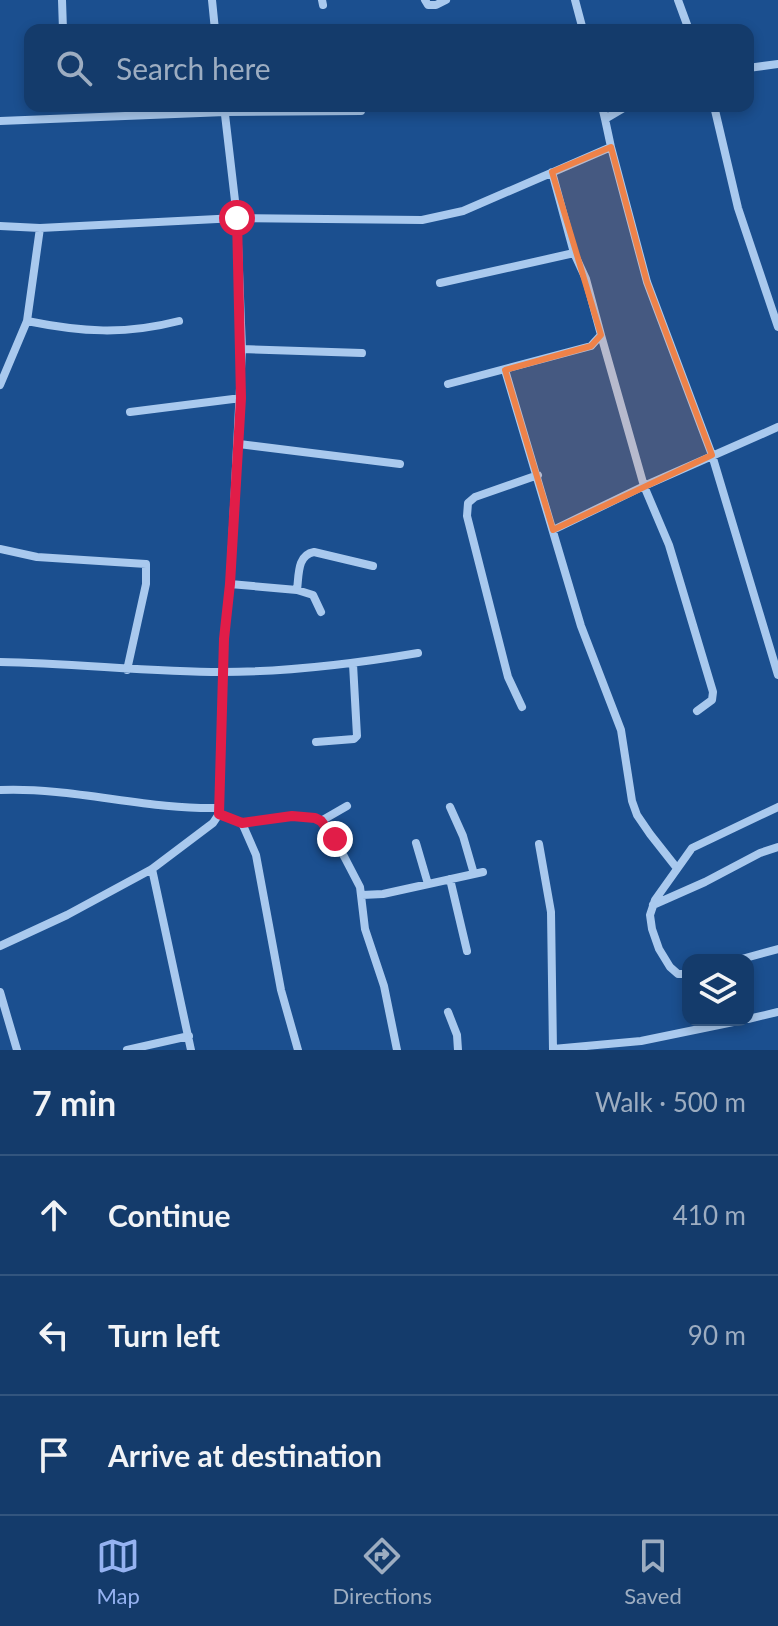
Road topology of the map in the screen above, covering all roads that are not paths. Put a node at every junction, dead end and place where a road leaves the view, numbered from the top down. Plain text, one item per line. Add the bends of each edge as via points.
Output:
1 (62, 0) edge
2 (212, 0) edge
3 (425, 0) edge
4 (446, 0) edge
5 (575, 0) edge
6 (678, 0) edge
7 (63, 24) edge
8 (214, 24) edge
9 (581, 24) edge
10 (687, 24) edge
11 (778, 64) edge
12 (754, 67) edge
13 (68, 112) edge
14 (178, 112) edge
15 (224, 112) edge
16 (603, 112) edge
17 (617, 112) edge
18 (715, 112) edge
19 (69, 119) junction
20 (605, 119) junction
21 (0, 121) edge
22 (611, 147) junction
23 (552, 172) junction
24 (237, 218) junction
25 (0, 226) edge
26 (40, 228) junction
27 (574, 253) junction
28 (440, 283) dead end
29 (27, 321) junction
30 (179, 321) dead end
31 (778, 327) edge
32 (601, 335) junction
33 (242, 349) junction
34 (362, 353) dead end
35 (505, 370) junction
36 (448, 384) dead end
37 (0, 385) edge
38 (241, 398) junction
39 (130, 412) dead end
40 (778, 427) edge
41 (239, 444) junction
42 (712, 455) junction
43 (400, 464) dead end
44 (538, 475) junction
45 (644, 486) junction
46 (553, 530) junction
47 (0, 549) edge
48 (373, 566) dead end
49 (230, 584) junction
50 (297, 590) junction
51 (321, 612) dead end
52 (418, 653) dead end
53 (0, 662) edge
54 (353, 664) junction
55 (127, 670) junction
56 (223, 672) junction
57 (778, 675) edge
58 (522, 707) dead end
59 (697, 711) dead end
60 (316, 742) dead end
61 (0, 790) edge
62 (347, 806) dead end
63 (450, 807) dead end
64 (778, 807) edge
65 (219, 811) junction
66 (321, 821) junction
67 (242, 823) junction
68 (416, 843) dead end
69 (539, 844) dead end
70 (778, 847) edge
71 (676, 867) junction
72 (152, 869) junction
73 (450, 879) junction
74 (428, 884) junction
75 (362, 895) junction
76 (653, 905) junction
77 (0, 946) edge
78 (778, 949) edge
79 (467, 951) dead end
80 (754, 956) edge
81 (682, 974) edge
82 (0, 992) edge
83 (448, 1012) dead end
84 (778, 1012) edge
85 (754, 1017) edge
86 (712, 1026) edge
87 (189, 1036) junction
88 (553, 1049) edge
89 (17, 1050) edge
90 (127, 1050) edge
91 (191, 1050) edge
92 (298, 1050) edge
93 (397, 1050) edge
94 (458, 1050) edge

1 - 7 street
2 - 8 street
3 - 4 street via 436,5
5 - 9 street
6 - 10 street
11 - 12 street
13 - 19 street
14 - 19 street
15 - 24 street
16 - 20 street
17 - 20 street
18 - 31 street via 738,208
19 - 21 street
20 - 22 street
22 - 23 street
22 - 42 street via 647,282
23 - 24 street via 463,211 422,220
23 - 27 street
24 - 26 street
24 - 33 street
25 - 26 street
26 - 29 street
27 - 28 street
27 - 32 street
29 - 30 street via 81,331 153,328
29 - 37 street
32 - 35 street via 591,346
32 - 45 street
33 - 34 street
33 - 38 street
35 - 36 street
35 - 44 street
38 - 39 street
38 - 41 street
40 - 42 street
41 - 43 street
41 - 49 street
42 - 45 street
42 - 57 street
44 - 46 street
44 - 58 street via 475,497 468,503 467,516 508,677
45 - 46 street
45 - 59 street via 669,545 713,692 712,700
46 - 71 street via 581,626 621,730 637,815
47 - 55 street via 37,557 146,564
48 - 50 street via 306,554
49 - 50 street
49 - 56 street
50 - 51 street via 313,595
52 - 54 street
53 - 55 street
54 - 56 street
54 - 60 street via 357,736
55 - 56 street
56 - 65 street
61 - 65 street via 53,790
62 - 66 street
63 - 73 street via 479,873
64 - 71 street via 692,848
65 - 67 street
65 - 72 street via 213,823
66 - 67 street via 292,816
66 - 75 street via 348,861
67 - 92 street via 256,855
68 - 74 street
69 - 88 street via 551,912
70 - 76 street
71 - 76 street
72 - 77 street
72 - 87 street
73 - 74 street
73 - 79 street
74 - 75 street
75 - 93 street via 365,929
76 - 81 street via 650,915 659,949 670,967
78 - 80 street
82 - 89 street
83 - 94 street
84 - 85 street
86 - 88 street via 641,1041
87 - 90 street
87 - 91 street

